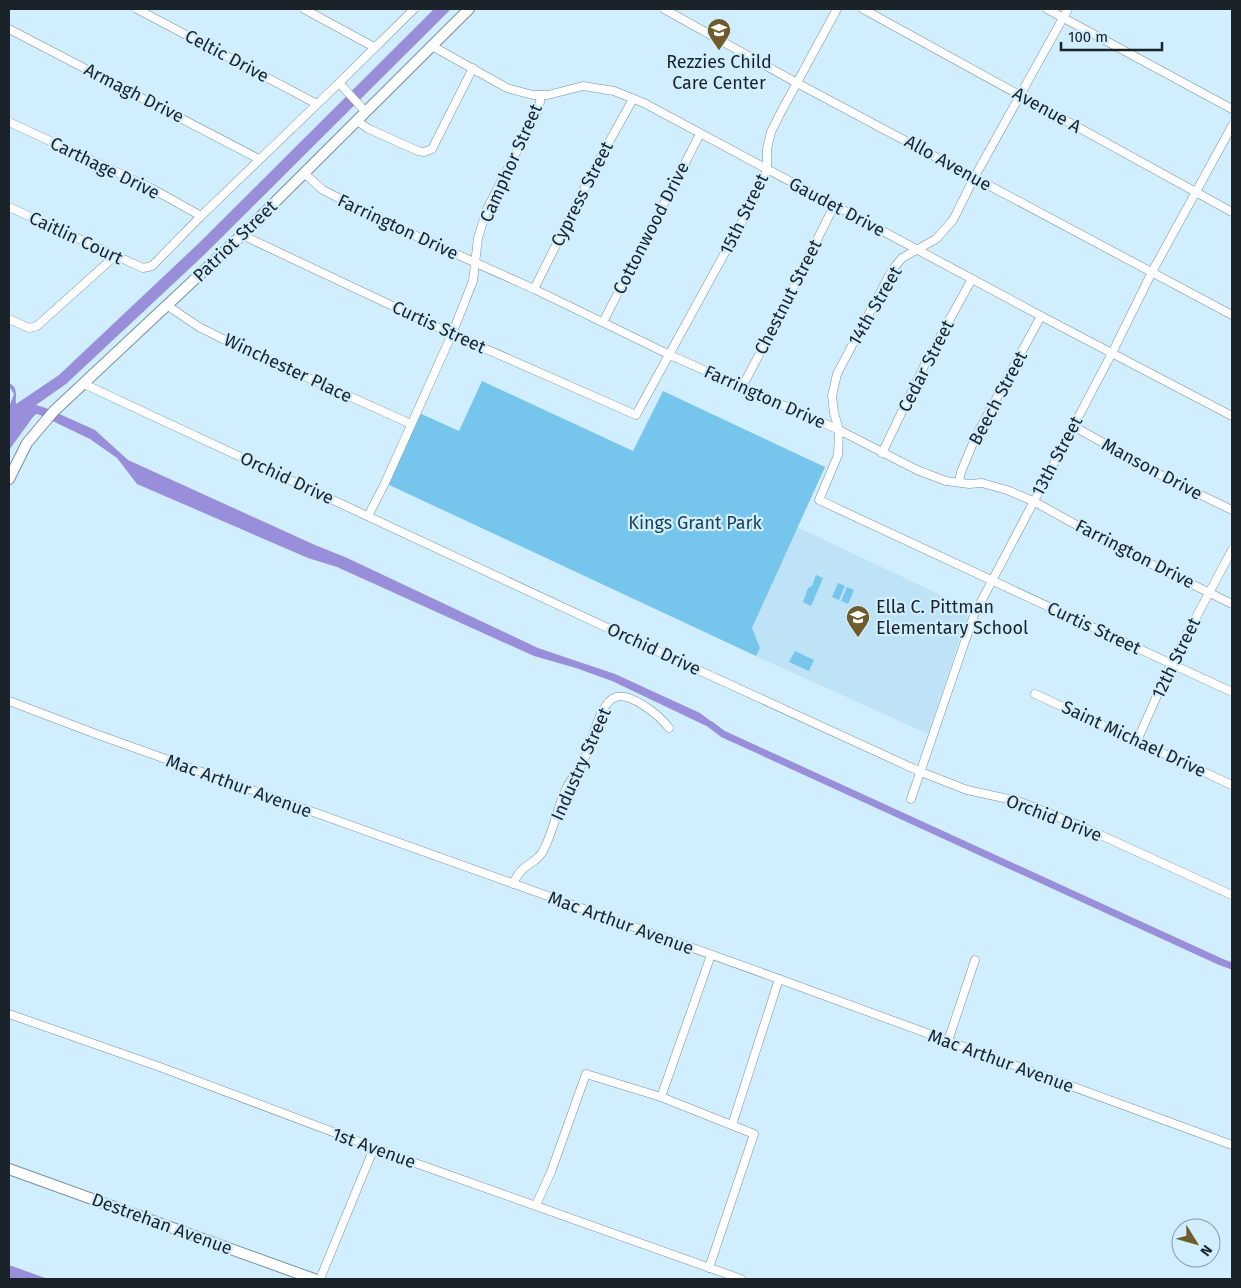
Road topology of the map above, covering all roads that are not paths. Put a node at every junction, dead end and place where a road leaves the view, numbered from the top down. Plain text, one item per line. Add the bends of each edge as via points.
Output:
1 (138, 9) edge
2 (304, 9) edge
3 (414, 9) edge
4 (469, 9) edge
5 (664, 9) edge
6 (837, 9) edge
7 (863, 9) edge
8 (1047, 9) edge
9 (1068, 9) edge
10 (1063, 17) junction
11 (9, 29) edge
12 (432, 46) junction
13 (374, 47) junction
14 (473, 68) junction
15 (798, 83) junction
16 (339, 84) junction
17 (541, 95) junction
18 (1021, 96) junction
19 (633, 99) junction
20 (317, 104) junction
21 (1232, 109) edge
22 (364, 110) junction
23 (357, 121) junction
24 (9, 122) edge
25 (1232, 126) edge
26 (700, 134) junction
27 (259, 159) junction
28 (767, 170) junction
29 (304, 173) junction
30 (974, 178) junction
31 (1196, 192) junction
32 (834, 206) junction
33 (9, 207) edge
34 (1232, 212) edge
35 (200, 216) junction
36 (242, 235) junction
37 (920, 250) junction
38 (115, 256) junction
39 (476, 263) junction
40 (1152, 272) junction
41 (972, 279) junction
42 (534, 289) junction
43 (168, 306) junction
44 (1232, 315) edge
45 (1041, 316) junction
46 (9, 319) edge
47 (603, 322) junction
48 (452, 334) junction
49 (1112, 353) junction
50 (670, 355) junction
51 (84, 384) junction
52 (742, 387) junction
53 (636, 415) joint
54 (1232, 416) edge
55 (411, 424) junction
56 (1073, 426) junction
57 (839, 430) junction
58 (882, 453) junction
59 (9, 479) edge
60 (959, 482) junction
61 (819, 500) joint
62 (1033, 501) junction
63 (1232, 510) edge
64 (368, 516) junction
65 (1232, 550) edge
66 (991, 581) junction
67 (1210, 591) junction
68 (1232, 604) edge
69 (1171, 664) junction
70 (1232, 692) edge
71 (1035, 694) dead end
72 (9, 701) edge
73 (669, 728) dead end
74 (1137, 741) junction
75 (921, 772) junction
76 (1232, 785) edge
77 (912, 799) dead end
78 (514, 884) junction
79 (1232, 895) edge
80 (711, 956) junction
81 (975, 960) dead end
82 (779, 979) junction
83 (9, 1014) edge
84 (948, 1041) junction
85 (661, 1097) junction
86 (732, 1125) junction
87 (1232, 1145) edge
88 (374, 1148) junction
89 (9, 1169) edge
90 (536, 1206) junction
91 (709, 1268) junction
92 (314, 1279) edge
93 (320, 1279) edge
94 (741, 1279) edge

1 - 20 street, Celtic Drive
2 - 13 street
3 - 13 street
4 - 12 main road, Patriot Street
5 - 15 street, Allo Avenue
6 - 15 street, 15th Street
7 - 18 street, Avenue A
8 - 10 street
9 - 10 street, 14th Street
10 - 18 street, 14th Street
10 - 21 street
11 - 27 street, Armagh Drive
12 - 14 street, Gaudet Drive
12 - 22 main road, Patriot Street
13 - 16 street
14 - 17 street, Gaudet Drive via 507,88
14 - 23 street via 432,149 418,151
15 - 28 street, 15th Street via 771,132 766,149
15 - 30 street, Allo Avenue
16 - 20 street
16 - 22 street
17 - 19 street, Gaudet Drive via 583,86 614,91
17 - 39 street, Camphor Street via 539,108 487,209 478,238
18 - 30 street, 14th Street
18 - 31 street, Avenue A
19 - 26 street, Gaudet Drive
19 - 42 street, Cypress Street
20 - 27 street
22 - 23 main road, Patriot Street
23 - 29 main road, Patriot Street
24 - 35 street, Carthage Drive via 151,188
25 - 31 street, 13th Street
26 - 28 street, Gaudet Drive
26 - 47 street, Cottonwood Drive
27 - 35 street
28 - 32 street, Gaudet Drive
28 - 50 street, 15th Street
29 - 36 main road, Patriot Street
29 - 39 street, Farrington Drive via 331,195
30 - 37 street, 14th Street via 953,220 936,239
30 - 40 street, Allo Avenue
31 - 34 street, Avenue A
31 - 40 street, 13th Street
32 - 37 street, Gaudet Drive
32 - 52 street, Chestnut Street
33 - 38 street, Caitlin Court
35 - 38 street, Caitlin Court via 152,266 142,268
36 - 43 main road, Patriot Street
36 - 48 street, Curtis Street
37 - 41 street, Gaudet Drive
37 - 57 street, 14th Street via 902,258 892,270 837,374 832,396
38 - 46 street via 37,326 29,328
39 - 42 street, Farrington Drive
39 - 48 street, Camphor Street via 473,281
40 - 44 street, Allo Avenue
40 - 49 street, 13th Street
41 - 45 street, Gaudet Drive
41 - 58 street, Cedar Street via 925,364
42 - 47 street, Farrington Drive
43 - 51 main road, Patriot Street
43 - 55 street, Winchester Place via 231,343
45 - 49 street, Gaudet Drive
45 - 60 street, Beech Street via 975,438
47 - 50 street, Farrington Drive
48 - 53 street, Curtis Street
48 - 55 street, Camphor Street
49 - 54 street, Gaudet Drive
49 - 56 street, 13th Street
50 - 52 street, Farrington Drive
50 - 53 street, 15th Street
51 - 59 main road, Patriot Street via 54,411 28,443
51 - 64 street, Orchid Drive
52 - 57 street, Farrington Drive
55 - 64 street, Camphor Street
56 - 62 street, 13th Street
56 - 63 street, Manson Drive via 1166,478
57 - 58 street, Farrington Drive
57 - 61 street, 14th Street via 838,454
58 - 60 street, Farrington Drive via 916,470 946,481
60 - 62 street, Farrington Drive via 982,483
61 - 66 street, Curtis Street
62 - 66 street, 13th Street
62 - 67 street, Farrington Drive via 1112,544
64 - 75 street, Orchid Drive
65 - 67 street, 12th Street
66 - 69 street, Curtis Street
66 - 75 street, 13th Street via 971,624
67 - 68 street, Farrington Drive
67 - 69 street, 12th Street
69 - 70 street, Curtis Street
69 - 74 street, 12th Street
71 - 74 street, Saint Michael Drive
72 - 78 street, Mac Arthur Avenue
73 - 78 street, Industry Street via 650,710 628,698 620,696 607,704 582,764 567,787 542,854 522,869
74 - 76 street, Saint Michael Drive
75 - 77 street, 13th Street
75 - 79 street, Orchid Drive via 967,790 1018,801
78 - 80 street, Mac Arthur Avenue
80 - 82 street, Mac Arthur Avenue
80 - 85 street
81 - 84 street
82 - 84 street, Mac Arthur Avenue
82 - 86 street
83 - 88 street, 1st Avenue
84 - 87 street, Mac Arthur Avenue
85 - 86 street
85 - 90 street via 586,1074
86 - 91 street via 754,1134
88 - 90 street, 1st Avenue
88 - 93 street
89 - 92 main road, Destrehan Avenue
90 - 91 street, 1st Avenue
91 - 94 street, 1st Avenue

